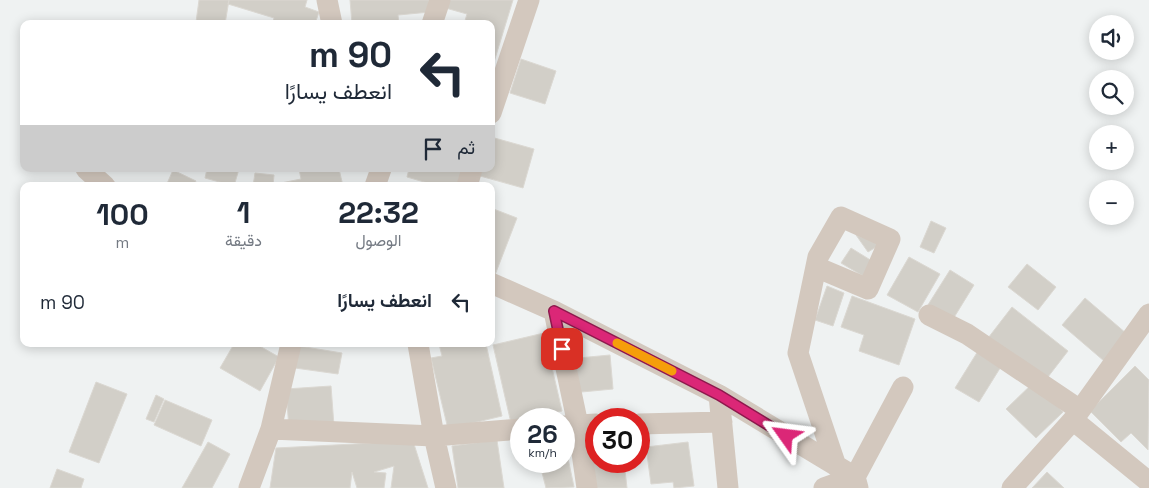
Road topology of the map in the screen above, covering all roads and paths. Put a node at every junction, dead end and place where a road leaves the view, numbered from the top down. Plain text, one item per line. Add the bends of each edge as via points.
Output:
1 (327, 0) edge
2 (440, 0) edge
3 (529, 0) edge
4 (331, 20) edge
5 (433, 20) edge
6 (495, 100) edge
7 (89, 172) edge
8 (101, 182) edge
9 (816, 266) dead end
10 (495, 285) edge
11 (554, 311) junction
12 (1149, 314) edge
13 (929, 315) dead end
14 (290, 347) edge
15 (419, 347) edge
16 (903, 387) dead end
17 (719, 395) junction
18 (1077, 415) junction
19 (722, 422) junction
20 (650, 424) edge
21 (579, 425) edge
22 (270, 429) junction
23 (510, 430) edge
24 (434, 436) junction
25 (836, 466) junction
26 (1149, 482) edge
27 (856, 483) edge
28 (249, 488) edge
29 (446, 488) edge
30 (587, 488) edge
31 (728, 488) edge
32 (824, 488) edge
33 (1012, 488) edge
34 (1143, 488) edge

1 - 4 street
2 - 5 street
3 - 6 street
7 - 8 street
9 - 25 street via 798,353
10 - 11 street
11 - 17 street
11 - 21 street
12 - 18 street
13 - 18 street via 967,334
14 - 22 street
15 - 24 street
16 - 27 street
17 - 19 street
17 - 25 street
18 - 26 street
18 - 33 street
19 - 20 street
19 - 31 street
21 - 30 street
22 - 24 street
22 - 28 street
23 - 24 street
24 - 29 street
25 - 27 street
26 - 34 street
27 - 32 street

